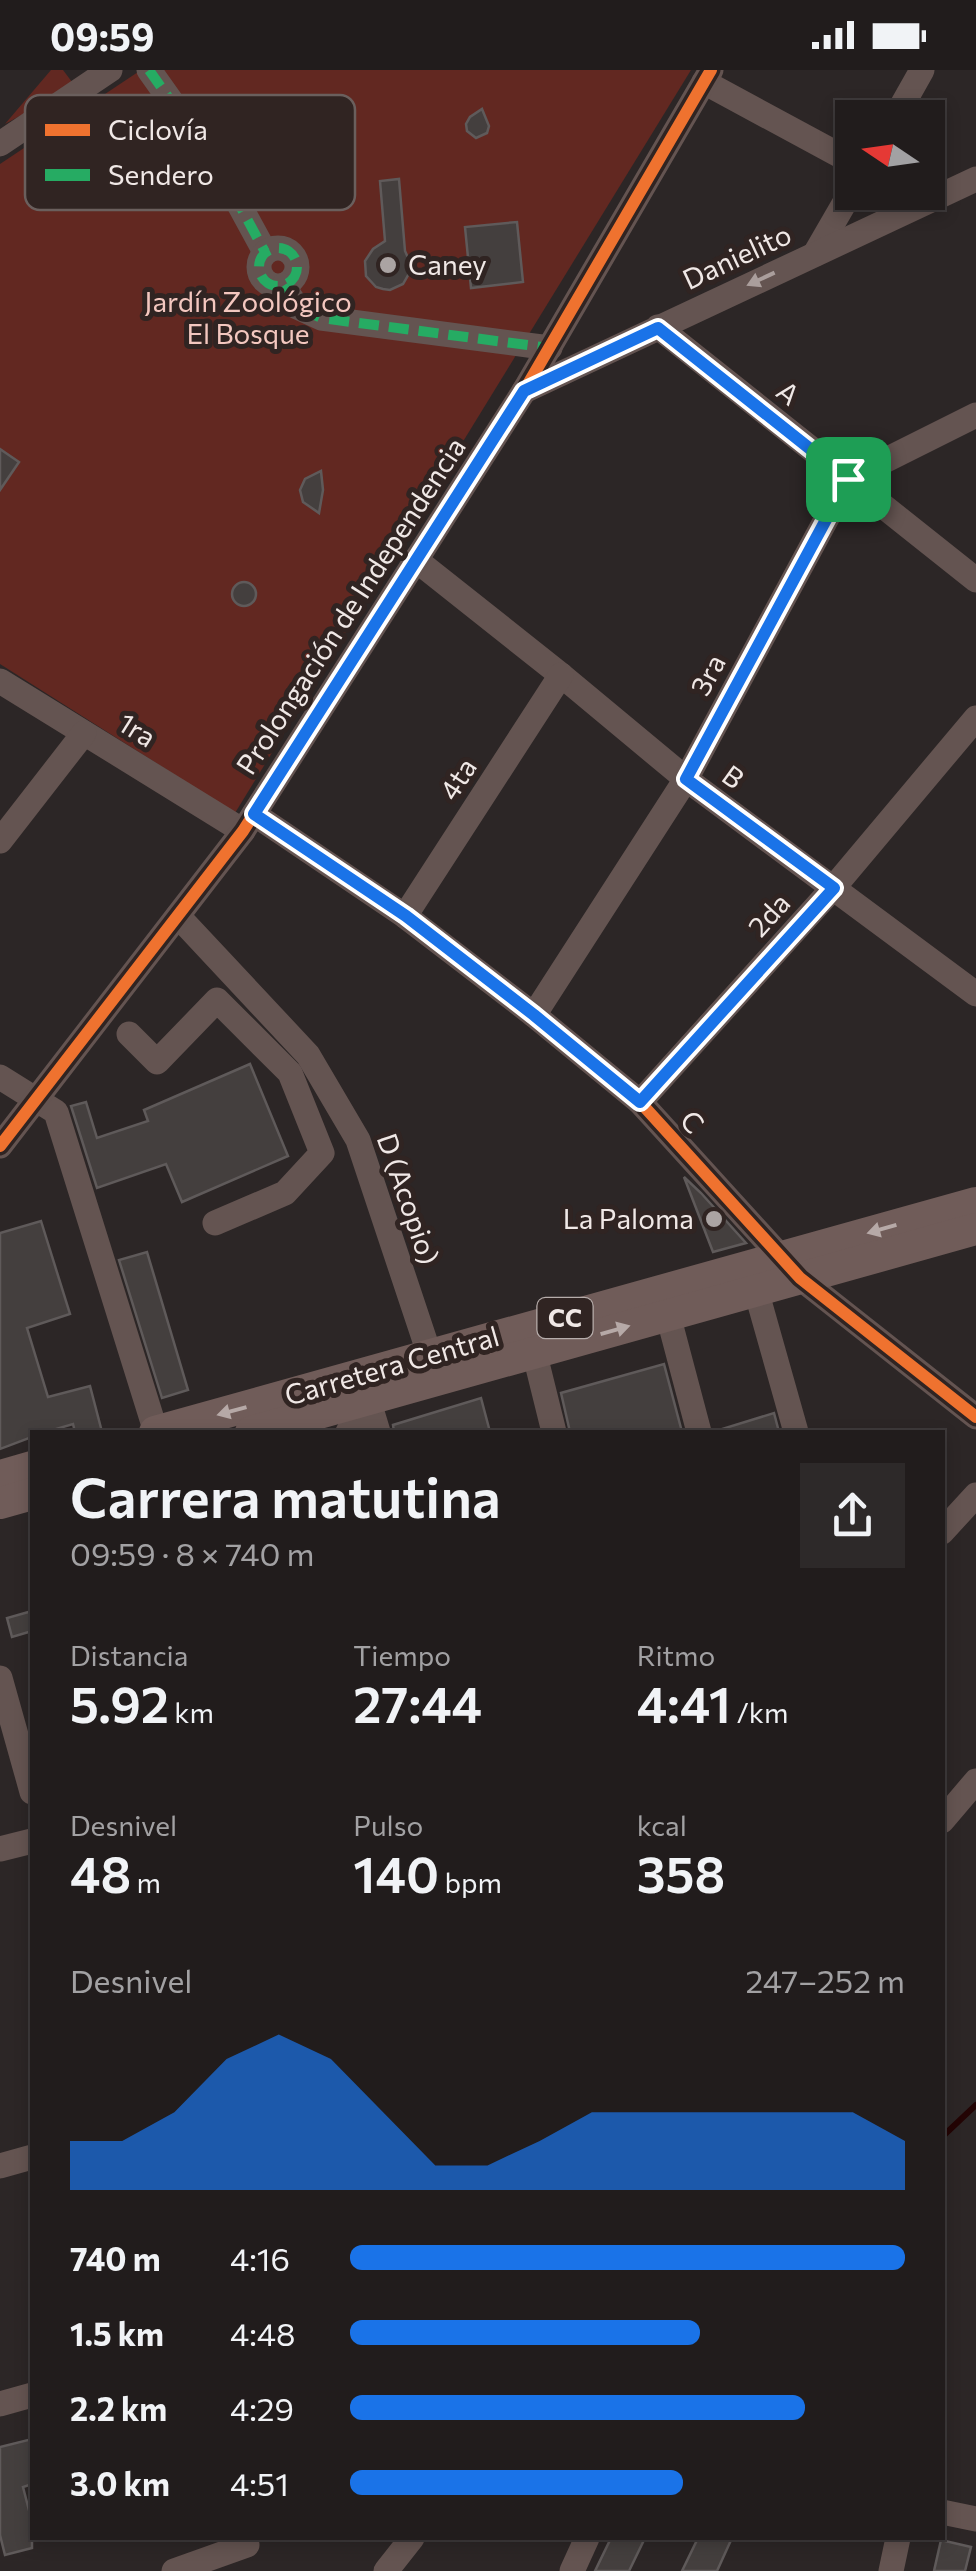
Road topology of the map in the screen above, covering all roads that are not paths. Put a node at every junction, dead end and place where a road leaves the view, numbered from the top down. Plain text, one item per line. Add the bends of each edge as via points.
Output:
1 (110, 70) edge
2 (149, 70) edge
3 (922, 70) edge
4 (708, 76) edge
5 (73, 95) edge
6 (167, 95) edge
7 (905, 100) edge
8 (25, 127) edge
9 (0, 144) edge
10 (835, 152) edge
11 (976, 180) edge
12 (945, 189) edge
13 (242, 210) edge
14 (840, 210) edge
15 (895, 210) edge
16 (815, 254) junction
17 (658, 328) junction
18 (550, 348) junction
19 (524, 391) junction
20 (976, 415) edge
21 (848, 479) junction
22 (416, 560) junction
23 (976, 580) edge
24 (562, 676) junction
25 (0, 681) edge
26 (976, 718) edge
27 (84, 733) junction
28 (686, 779) junction
29 (248, 822) junction
30 (0, 841) edge
31 (834, 888) junction
32 (178, 916) junction
33 (406, 916) junction
34 (225, 967) junction
35 (976, 994) edge
36 (218, 1000) junction
37 (534, 1015) junction
38 (129, 1034) dead end
39 (0, 1077) edge
40 (36, 1100) junction
41 (640, 1102) junction
42 (0, 1146) edge
43 (976, 1203) edge
44 (214, 1223) dead end
45 (976, 1229) edge
46 (791, 1268) junction
47 (752, 1279) junction
48 (668, 1315) junction
49 (531, 1341) junction
50 (434, 1368) junction
51 (368, 1400) junction
52 (976, 1417) edge
53 (189, 1428) edge
54 (155, 1430) edge
55 (260, 1430) edge
56 (349, 1430) edge
57 (377, 1430) edge
58 (553, 1430) edge
59 (698, 1430) edge
60 (795, 1430) edge
61 (30, 1468) edge
62 (0, 1476) edge
63 (30, 1495) edge
64 (976, 1495) edge
65 (0, 1503) edge
66 (945, 1529) edge
67 (0, 1678) edge
68 (976, 1780) edge
69 (30, 1785) edge
70 (958, 1812) edge
71 (30, 1842) edge
72 (0, 1849) edge
73 (30, 2158) edge
74 (0, 2166) edge
75 (30, 2396) edge
76 (0, 2404) edge
77 (945, 2513) edge
78 (976, 2519) edge
79 (410, 2540) edge
80 (587, 2540) edge
81 (898, 2540) edge
82 (246, 2541) edge
83 (174, 2571) edge
84 (255, 2571) edge
85 (386, 2571) edge
86 (572, 2571) edge
87 (891, 2571) edge

1 - 5 street
2 - 6 street
3 - 7 street
4 - 10 street
4 - 18 street, Prolongación de Independencia
8 - 9 street
11 - 12 street, Danielito
13 - 18 street via 266,252 260,276 282,286 297,308 321,318
14 - 16 street
15 - 16 street, Danielito
16 -> 17 street, Danielito
17 - 19 street, Danielito
17 - 21 street, A
18 - 19 street, Prolongación de Independencia
19 - 22 street, Prolongación de Independencia
20 - 21 street
21 - 23 street, A
21 - 28 street, 3ra
22 - 24 street, B
22 - 29 street, Prolongación de Independencia
24 - 28 street, B
24 - 33 street, 4ta
25 - 27 street, 1ra
26 - 31 street, 2da
27 - 29 street, 1ra
27 - 30 street
28 - 31 street, B
28 - 37 street, 3ra
29 - 32 street, Prolongación de Independencia
29 - 33 street, C
31 - 35 street, B
31 - 41 street, 2da
32 - 34 street, D (Acopio)
32 - 40 street, Prolongación de Independencia
33 - 37 street, C
34 - 36 street
34 - 50 street, D (Acopio) via 308,1055 358,1140
36 - 38 street via 157,1062
36 - 44 street via 290,1073 322,1153 285,1192
37 - 41 street, C
39 - 40 street
40 - 42 street, Prolongación de Independencia
40 - 54 street via 56,1112
41 - 46 street, C
43 -> 46 main road, Carretera Central / CC
45 - 46 main road, Carretera Central / CC
46 - 47 main road, Carretera Central / CC
46 - 52 street, C
47 - 48 main road, Carretera Central / CC
47 - 49 main road, Carretera Central / CC
47 - 60 street
49 -> 48 main road, Carretera Central / CC
48 - 59 street
49 - 50 main road, Carretera Central / CC
49 - 58 street
50 - 51 main road, Carretera Central / CC
50 -> 53 main road, Carretera Central / CC
51 - 55 main road, Carretera Central / CC
51 - 56 street
51 - 57 street
61 - 62 main road
63 - 65 main road
64 - 66 street
67 - 69 street
68 - 70 street
71 - 72 street
73 - 74 street
75 - 76 street
77 - 78 street
79 - 85 street
80 - 86 street
81 - 87 street
82 - 83 street
82 - 84 street

